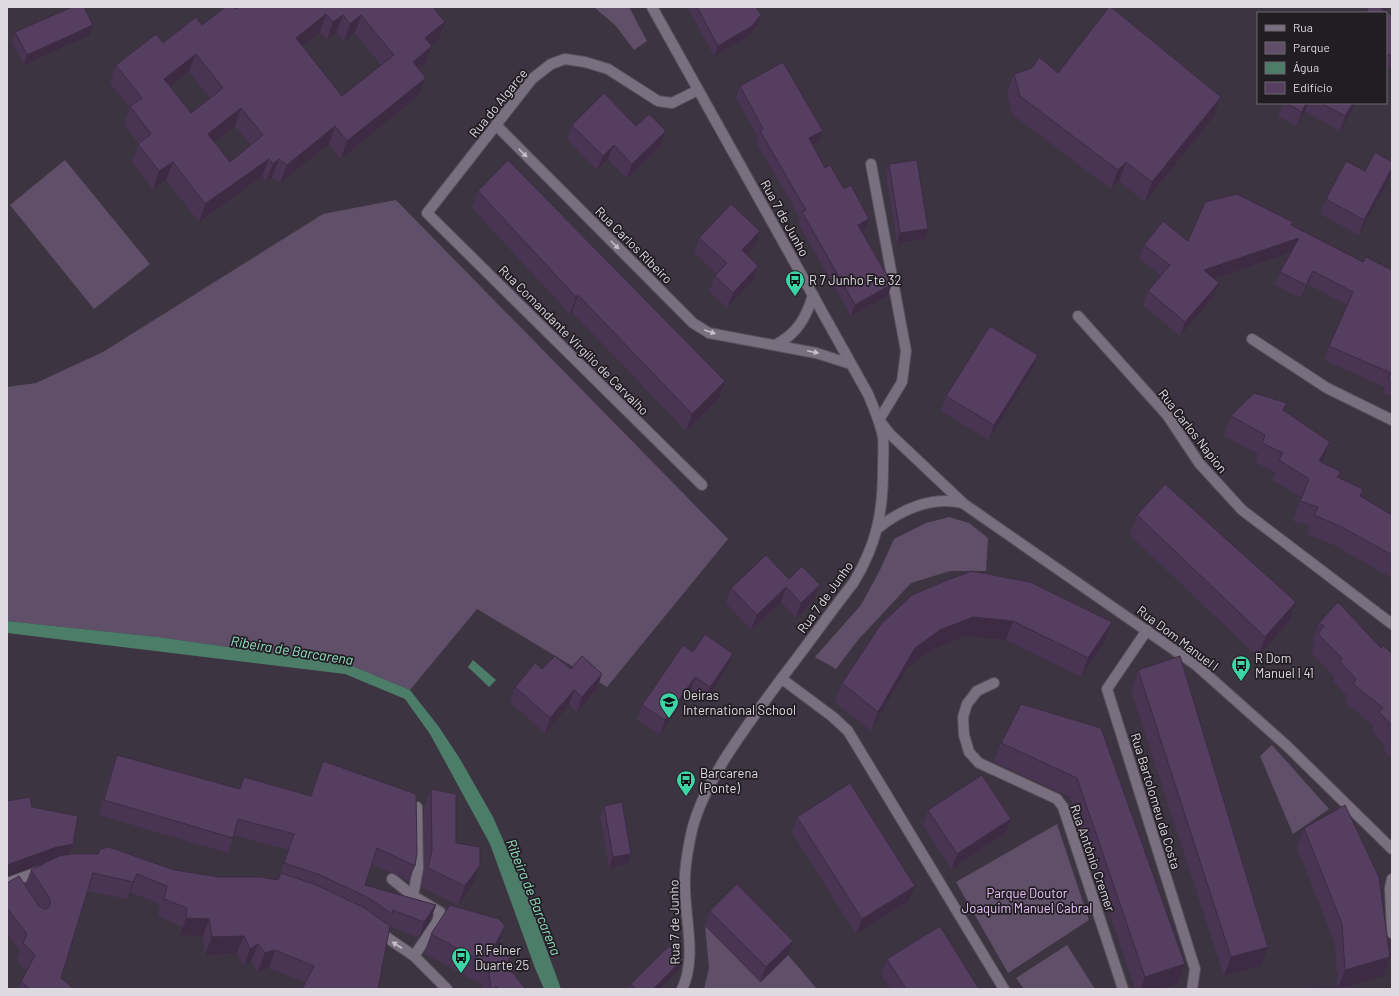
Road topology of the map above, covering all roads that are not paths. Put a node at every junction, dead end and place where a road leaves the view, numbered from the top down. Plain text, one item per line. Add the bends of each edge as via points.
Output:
1 (652, 7) edge
2 (698, 90) junction
3 (496, 125) junction
4 (872, 164) dead end
5 (427, 213) joint
6 (813, 295) junction
7 (1078, 316) dead end
8 (1252, 339) dead end
9 (775, 344) junction
10 (851, 364) junction
11 (879, 420) junction
12 (1392, 420) edge
13 (702, 485) dead end
14 (964, 504) junction
15 (878, 528) junction
16 (1392, 624) edge
17 (1147, 630) junction
18 (782, 679) junction
19 (994, 683) dead end
20 (417, 807) edge
21 (1392, 849) edge
22 (51, 868) edge
23 (392, 879) dead end
24 (1392, 879) edge
25 (12, 884) edge
26 (413, 896) junction
27 (367, 923) edge
28 (1392, 932) edge
29 (414, 956) junction
30 (447, 989) edge
31 (682, 989) edge
32 (1004, 989) edge
33 (1123, 989) edge
34 (1192, 989) edge

1 - 2 street, Rua 7 de Junho
2 - 3 street, Rua do Algarce via 672,103 658,101 608,69 565,59 551,64 532,79
2 - 6 street, Rua 7 de Junho
3 - 5 street, Rua do Algarce
3 -> 9 street, Rua Carlos Ribeiro via 694,323 708,333
4 - 11 street via 906,351 902,382
5 - 13 street, Rua Comandante Virgílio de Carvalho
6 - 9 street via 801,325 792,335
6 - 10 street, Rua 7 de Junho
7 - 16 street, Rua Carlos Napion via 1167,415 1199,463 1242,510
8 - 12 street via 1327,388
9 -> 10 street, Rua Carlos Ribeiro via 834,357
10 - 11 street, Rua 7 de Junho
11 - 14 street, Rua Dom Manuel I via 895,439
11 - 15 street, Rua 7 de Junho via 883,440 883,486
14 - 15 street, Rua Dom Manuel I via 950,500 916,506
14 - 17 street, Rua Dom Manuel I
15 - 18 street, Rua 7 de Junho via 867,560 854,582
17 - 21 street, Rua Dom Manuel I via 1196,665 1287,746
17 - 34 street, Rua Bartolomeu da Costa via 1107,689 1195,970
18 - 31 street, Rua 7 de Junho via 725,761 702,804 693,829 684,885 689,961
18 - 32 street via 833,717 848,732
19 - 33 street, Rua António Cremer via 977,691 967,704 963,717 964,735 969,752 979,763 1057,799 1063,807
20 - 26 street via 418,869
22 - 25 street
23 - 26 street
24 - 28 street
26 - 29 street via 440,912 437,922
29 -> 27 street
29 - 30 street

